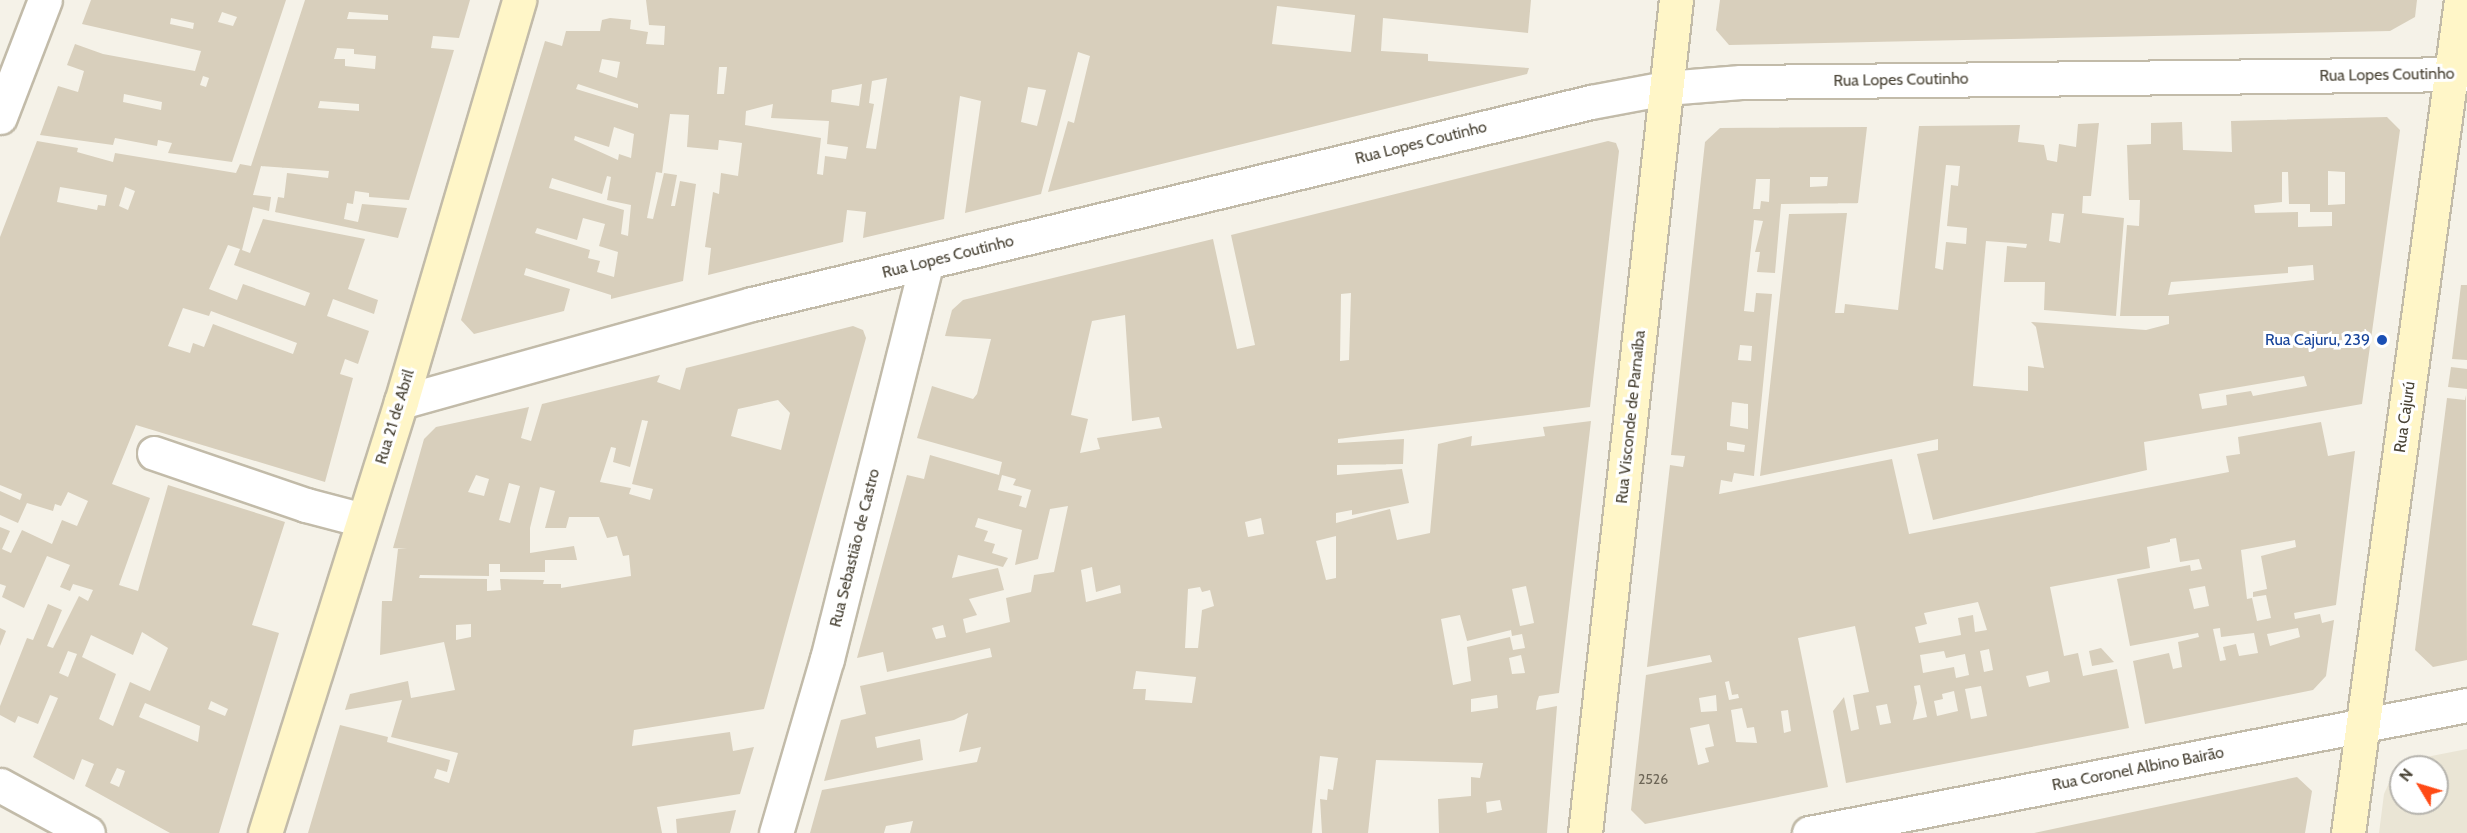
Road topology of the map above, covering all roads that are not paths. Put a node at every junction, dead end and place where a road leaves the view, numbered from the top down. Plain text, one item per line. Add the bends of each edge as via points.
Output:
1 (45, 0) edge
2 (519, 0) edge
3 (1676, 0) edge
4 (2461, 0) edge
5 (2459, 74) edge
6 (1666, 88) junction
7 (0, 117) edge
8 (927, 261) junction
9 (401, 402) junction
10 (154, 453) dead end
11 (363, 520) junction
12 (2467, 705) edge
13 (2363, 725) junction
14 (0, 785) edge
15 (88, 833) edge
16 (265, 833) edge
17 (776, 833) edge
18 (1585, 833) edge
19 (1809, 833) edge
20 (2348, 833) edge

1 - 7 street
2 - 9 street, Rua 21 de Abril
3 - 6 street, Rua Visconde de Parnaíba
4 - 5 street, Rua Cajurú
5 - 6 street, Rua Lopes Coutinho via 1741,82
5 - 13 street, Rua Cajurú
6 - 8 street, Rua Lopes Coutinho via 1580,105
6 - 18 street, Rua Visconde de Parnaíba
8 - 9 street, Rua Lopes Coutinho via 752,304
8 - 17 street, Rua Sebastião de Castro via 827,659
9 - 11 street, Rua 21 de Abril
10 - 11 street via 306,505
11 - 16 street, Rua 21 de Abril
12 - 13 street, Rua Coronel Albino Bairão
13 - 19 street, Rua Coronel Albino Bairão
13 - 20 street, Rua Cajurú
14 - 15 street

